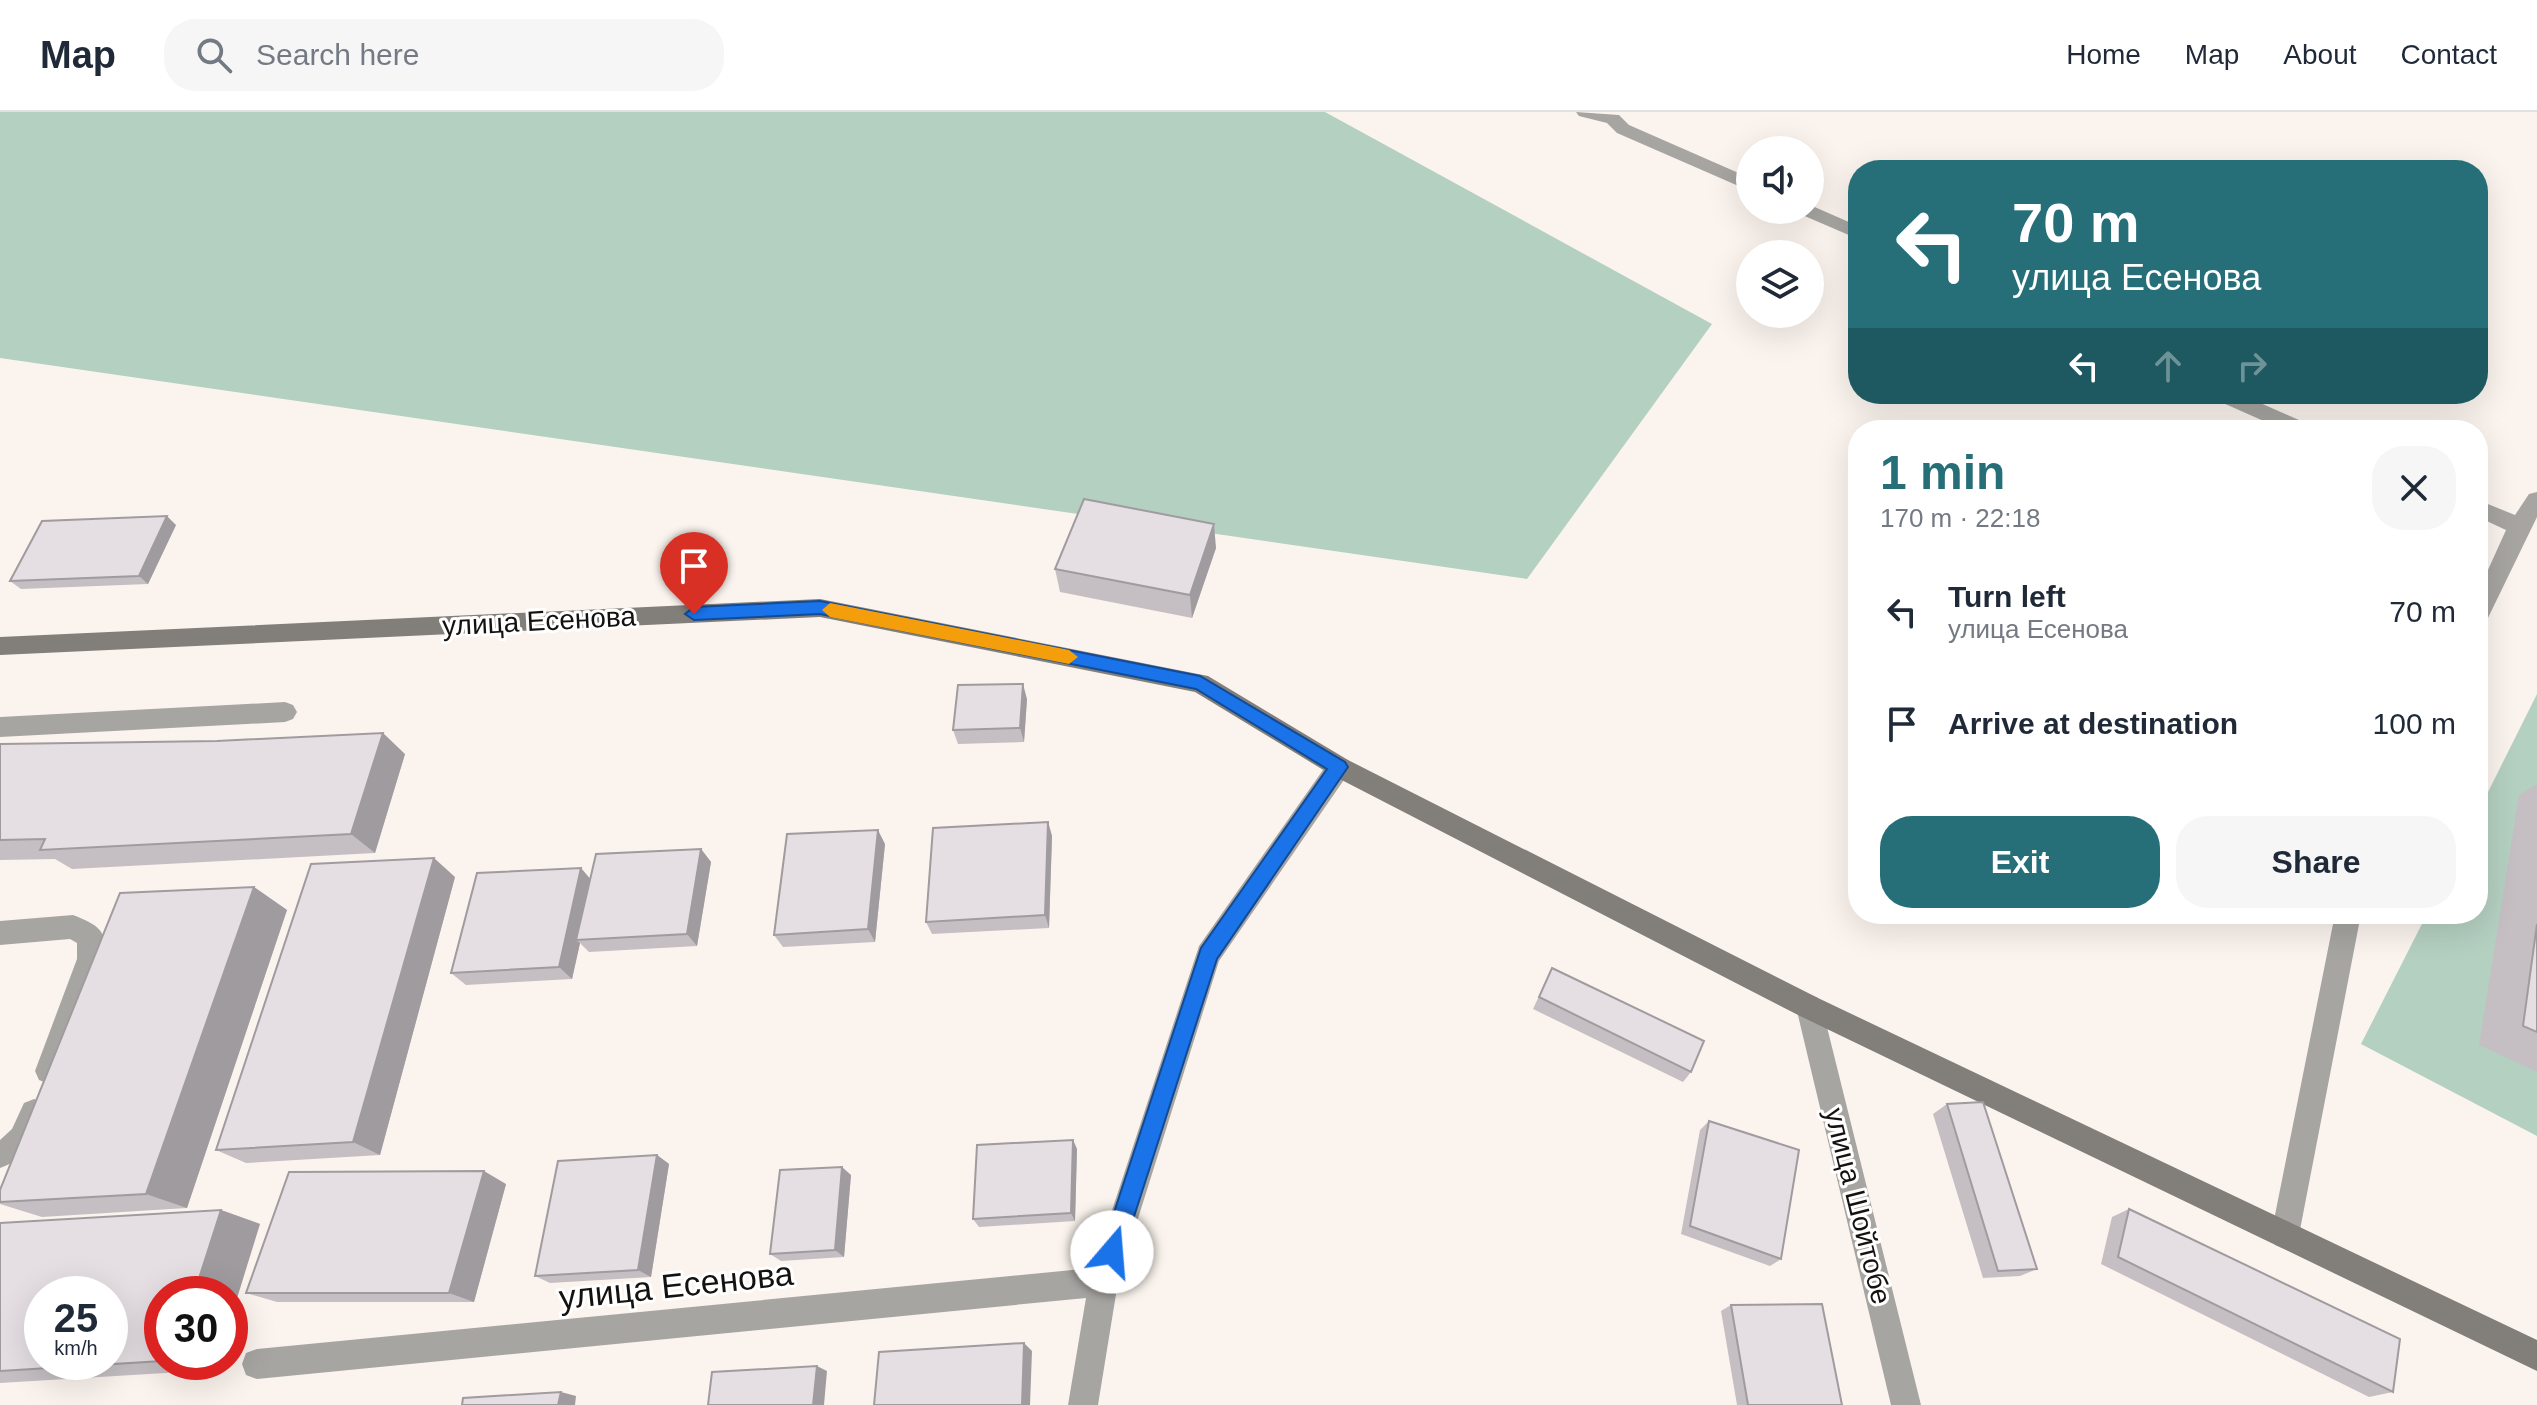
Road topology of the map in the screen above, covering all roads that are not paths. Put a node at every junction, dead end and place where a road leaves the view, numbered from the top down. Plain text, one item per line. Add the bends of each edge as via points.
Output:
1 (1585, 112) edge
2 (1736, 179) edge
3 (1824, 218) edge
4 (1848, 229) edge
5 (2244, 404) edge
6 (2280, 420) edge
7 (2537, 500) edge
8 (2488, 512) edge
9 (2519, 526) junction
10 (2488, 594) edge
11 (0, 646) edge
12 (285, 712) dead end
13 (0, 727) edge
14 (1339, 767) junction
15 (2346, 924) edge
16 (0, 933) edge
17 (1809, 1007) junction
18 (0, 1154) edge
19 (2285, 1235) junction
20 (1103, 1282) junction
21 (2537, 1356) edge
22 (257, 1364) dead end
23 (1083, 1405) edge
24 (1906, 1405) edge

1 - 2 street via 1613,119 1623,129
3 - 4 street
5 - 6 street
7 - 9 street
8 - 9 street
9 - 10 street
11 - 14 street, улица Есенова via 820,608 1200,683
12 - 13 street
14 - 17 street, улица Есенова
14 - 20 street via 1208,955
15 - 19 street
16 - 18 street via 73,927 90,937 90,959 27,1132
17 - 19 street, улица Есенова
17 - 24 street, улица Шойтобе
19 - 21 street, улица Есенова
20 - 22 street, улица Есенова
20 - 23 street

